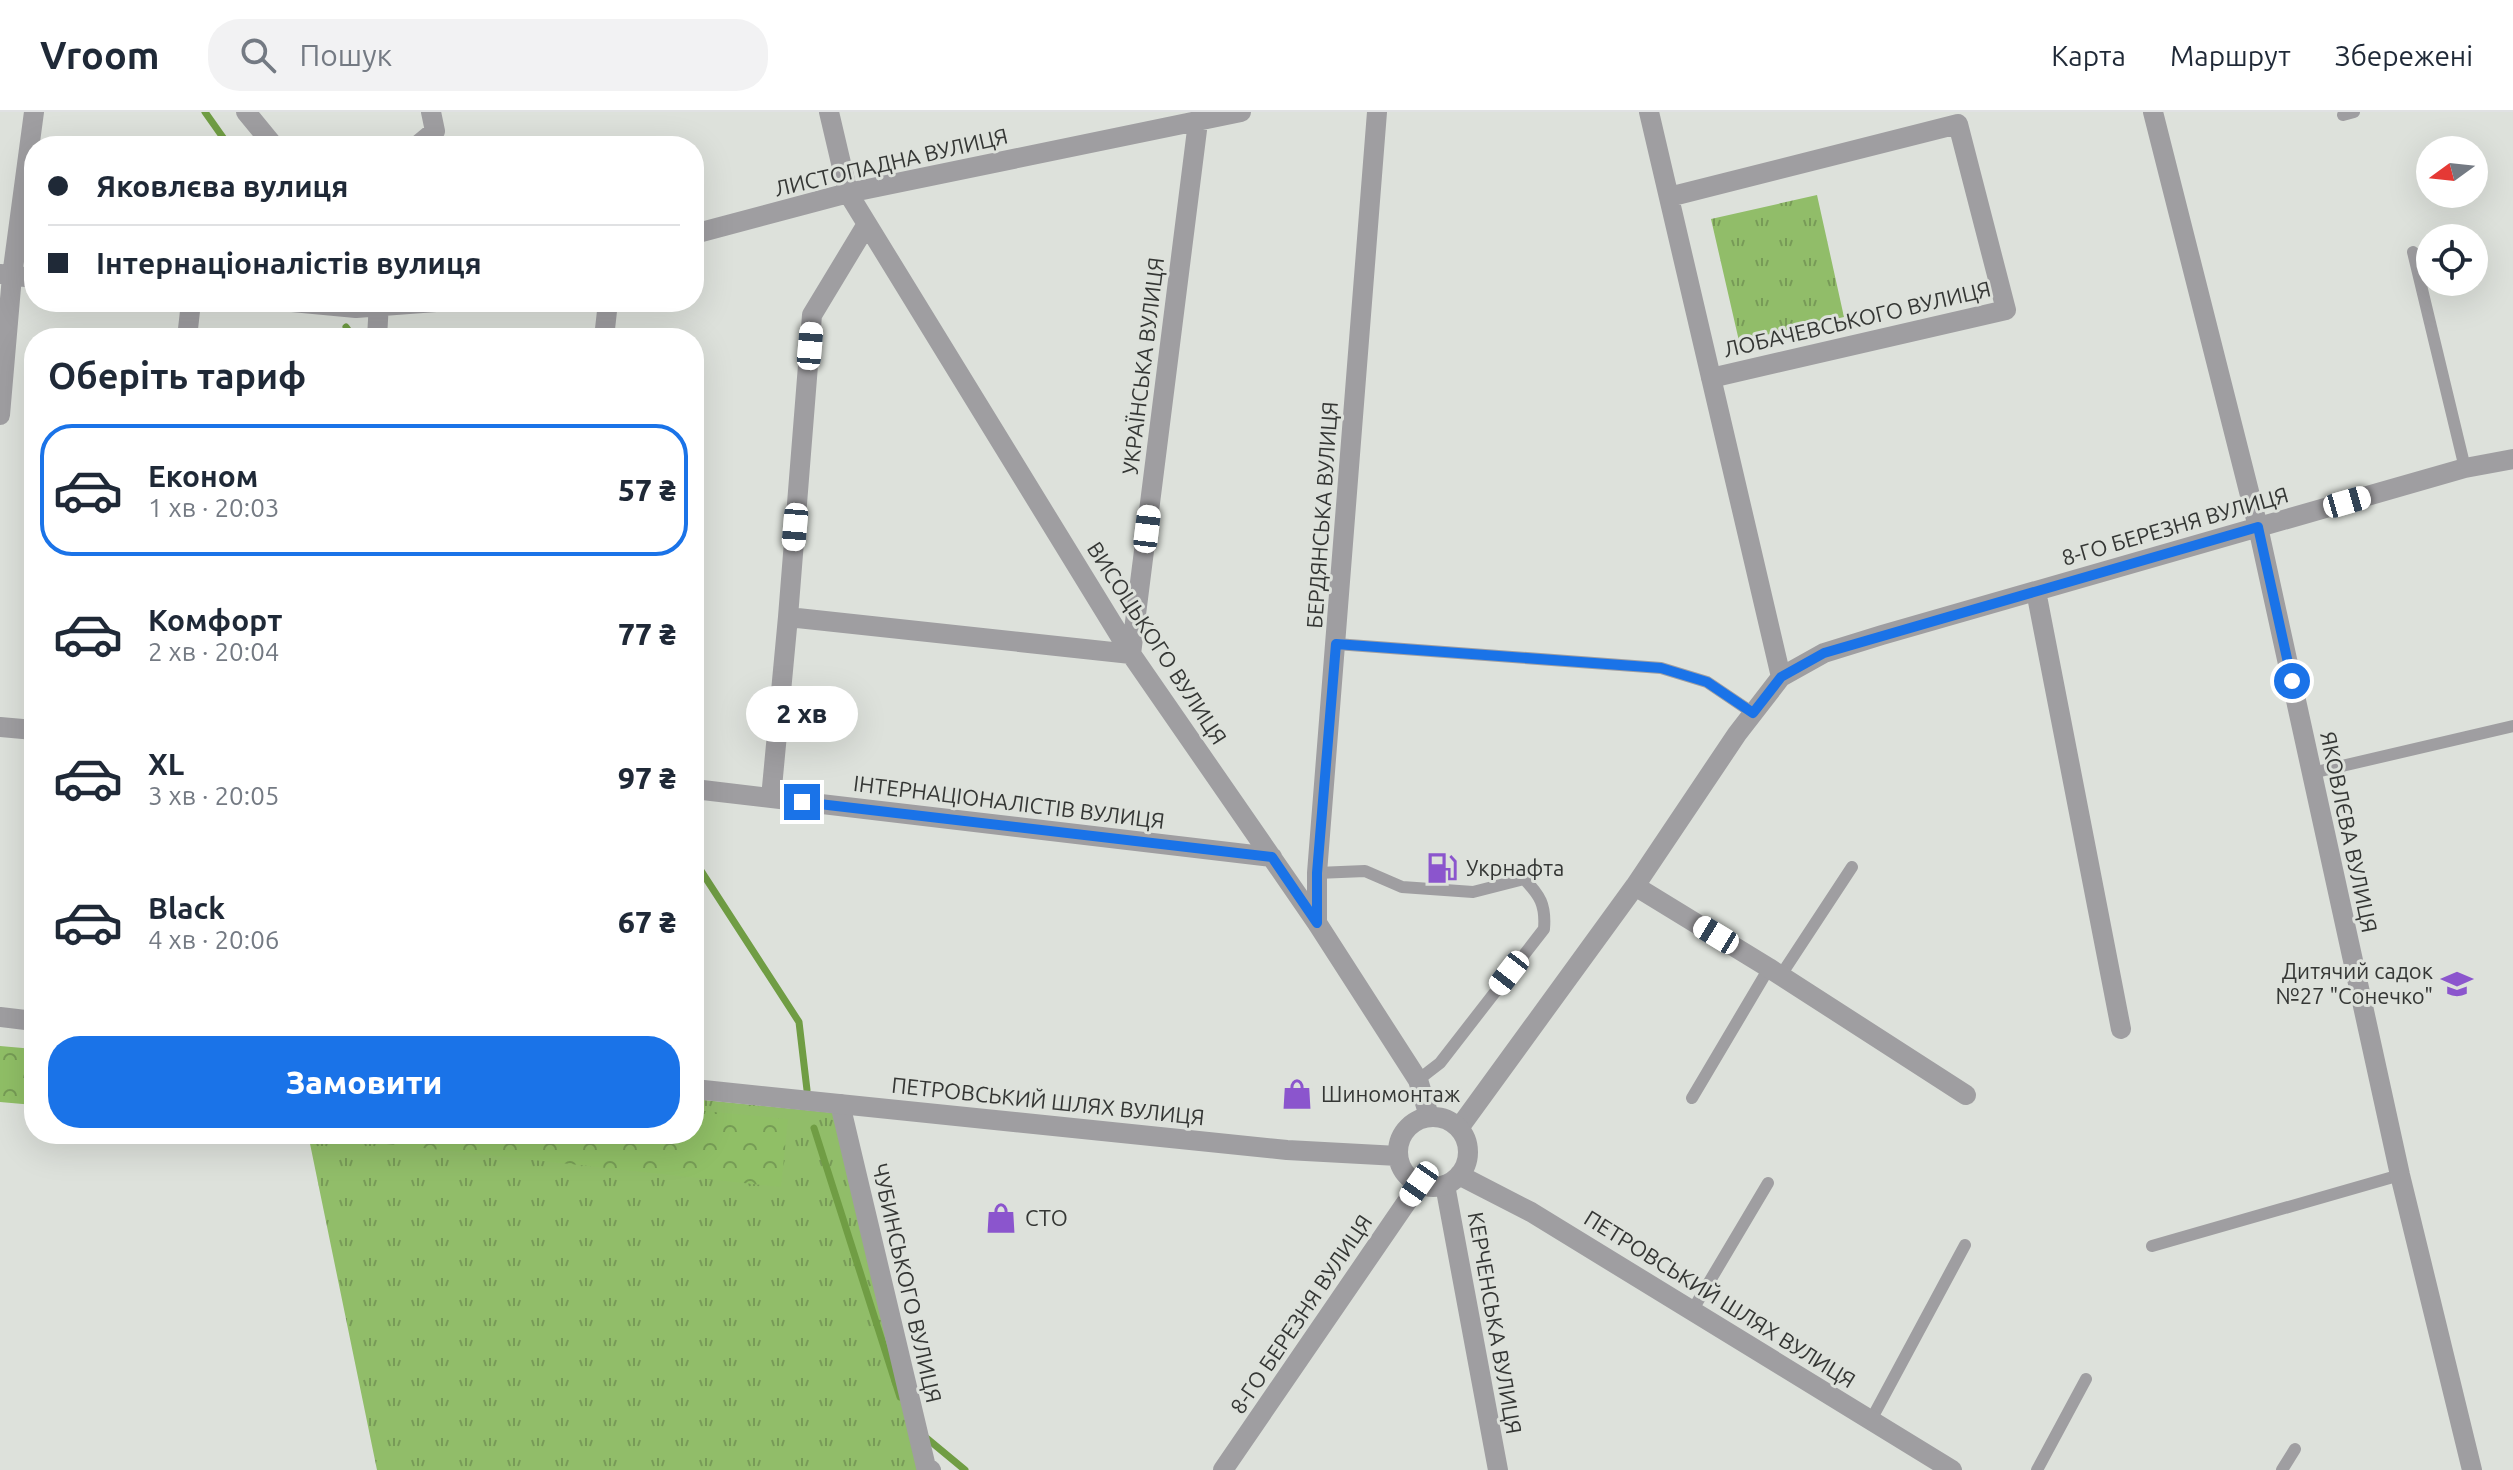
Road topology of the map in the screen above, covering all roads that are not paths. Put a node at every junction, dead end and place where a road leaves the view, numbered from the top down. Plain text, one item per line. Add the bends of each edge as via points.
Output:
1 (34, 112) edge
2 (246, 112) edge
3 (431, 112) edge
4 (829, 112) edge
5 (1241, 112) edge
6 (1377, 112) edge
7 (1649, 112) edge
8 (2153, 112) edge
9 (1198, 122) junction
10 (30, 136) edge
11 (266, 136) edge
12 (429, 136) edge
13 (24, 170) edge
14 (848, 193) junction
15 (1669, 197) junction
16 (867, 224) junction
17 (704, 231) edge
18 (2413, 252) dead end
19 (6, 275) edge
20 (1711, 378) junction
21 (0, 415) edge
22 (2513, 459) edge
23 (2465, 468) junction
24 (2258, 527) junction
25 (2036, 591) junction
26 (788, 617) junction
27 (1336, 644) junction
28 (1131, 654) junction
29 (1781, 677) junction
30 (1753, 713) junction
31 (2513, 726) edge
32 (0, 727) edge
33 (24, 729) edge
34 (2312, 773) junction
35 (704, 790) edge
36 (771, 798) junction
37 (1272, 857) junction
38 (1852, 867) dead end
39 (1317, 873) junction
40 (1635, 886) junction
41 (1317, 923) junction
42 (1775, 972) junction
43 (0, 1017) edge
44 (24, 1020) edge
45 (2121, 1029) dead end
46 (1418, 1080) junction
47 (704, 1090) edge
48 (1966, 1095) dead end
49 (1692, 1098) dead end
50 (840, 1104) junction
51 (1429, 1116) junction
52 (1459, 1128) junction
53 (1398, 1156) junction
54 (2400, 1175) junction
55 (1452, 1180) junction
56 (1768, 1183) dead end
57 (1419, 1184) junction
58 (1965, 1245) dead end
59 (2152, 1246) dead end
60 (1692, 1311) junction
61 (2086, 1379) dead end
62 (1871, 1420) junction
63 (2295, 1449) dead end
64 (931, 1470) edge
65 (1223, 1470) edge
66 (1498, 1470) edge
67 (1952, 1470) edge
68 (2037, 1470) edge
69 (2282, 1470) edge
70 (2472, 1470) edge

1 - 10 street
2 - 11 street
3 - 12 street via 435,131
4 - 14 street, ВИСОЦЬКОГО ВУЛИЦЯ
5 - 9 street, ЛИСТОПАДНА ВУЛИЦЯ
6 - 27 street, БЕРДЯНСЬКА ВУЛИЦЯ
7 - 15 street, ЛОБАЧЕВСЬКОГО ВУЛИЦЯ
8 - 24 street, ЯКОВЛЄВА ВУЛИЦЯ
9 - 14 street, ЛИСТОПАДНА ВУЛИЦЯ
9 - 28 street, УКРАЇНСЬКА ВУЛИЦЯ
13 - 19 street
14 - 16 street, ВИСОЦЬКОГО ВУЛИЦЯ
14 - 17 street, ЛИСТОПАДНА ВУЛИЦЯ
15 - 20 street, ЛОБАЧЕВСЬКОГО ВУЛИЦЯ
15 - 20 street, ЛОБАЧЕВСЬКОГО ВУЛИЦЯ via 1958,124 2006,310
16 - 26 street via 812,315
16 - 28 street, ВИСОЦЬКОГО ВУЛИЦЯ
18 - 23 lane
19 - 21 street
20 - 29 street, ЛОБАЧЕВСЬКОГО ВУЛИЦЯ
22 - 23 street, 8-ГО БЕРЕЗНЯ ВУЛИЦЯ
23 - 24 street, 8-ГО БЕРЕЗНЯ ВУЛИЦЯ
24 - 25 street, 8-ГО БЕРЕЗНЯ ВУЛИЦЯ
24 - 34 street, ЯКОВЛЄВА ВУЛИЦЯ
25 - 29 street, 8-ГО БЕРЕЗНЯ ВУЛИЦЯ via 1824,653
25 - 45 street
26 - 28 street
26 - 36 street
27 - 30 lane via 1661,668 1707,682
27 - 39 street, БЕРДЯНСЬКА ВУЛИЦЯ
28 - 37 street, ВИСОЦЬКОГО ВУЛИЦЯ
29 - 30 street, 8-ГО БЕРЕЗНЯ ВУЛИЦЯ
30 - 40 street, 8-ГО БЕРЕЗНЯ ВУЛИЦЯ
31 - 34 lane
32 - 33 street
34 - 54 street, ЯКОВЛЄВА ВУЛИЦЯ
35 - 36 street, ІНТЕРНАЦІОНАЛІСТІВ ВУЛИЦЯ
36 - 37 street, ІНТЕРНАЦІОНАЛІСТІВ ВУЛИЦЯ
37 - 41 street, ВИСОЦЬКОГО ВУЛИЦЯ
38 - 42 lane
39 - 41 street, БЕРДЯНСЬКА ВУЛИЦЯ
39 - 46 lane via 1365,871 1402,887 1473,892 1524,879 1541,896 1544,929 1440,1063
40 - 42 street
40 - 52 street, 8-ГО БЕРЕЗНЯ ВУЛИЦЯ
41 - 46 street, ВИСОЦЬКОГО ВУЛИЦЯ
42 - 48 street
42 - 49 lane
43 - 44 street
46 - 51 street, ВИСОЦЬКОГО ВУЛИЦЯ
47 - 50 street, ПЕТРОВСЬКИЙ ШЛЯХ ВУЛИЦЯ
50 - 53 street, ПЕТРОВСЬКИЙ ШЛЯХ ВУЛИЦЯ via 1287,1150
50 - 64 street, ЧУБИНСЬКОГО ВУЛИЦЯ via 926,1467
51 - 52 street
51 - 53 street via 1405,1129
52 - 55 street via 1468,1148 1465,1166
53 - 57 street via 1404,1173
54 - 59 lane
54 - 70 street, ЯКОВЛЄВА ВУЛИЦЯ
55 - 57 street, ПЕТРОВСЬКИЙ ШЛЯХ ВУЛИЦЯ via 1437,1187
55 - 60 street, ПЕТРОВСЬКИЙ ШЛЯХ ВУЛИЦЯ via 1531,1212
55 - 66 street, КЕРЧЕНСЬКА ВУЛИЦЯ
56 - 60 lane
57 - 65 street, 8-ГО БЕРЕЗНЯ ВУЛИЦЯ
58 - 62 lane
60 - 62 street, ПЕТРОВСЬКИЙ ШЛЯХ ВУЛИЦЯ
61 - 68 lane
62 - 67 street, ПЕТРОВСЬКИЙ ШЛЯХ ВУЛИЦЯ
63 - 69 lane

